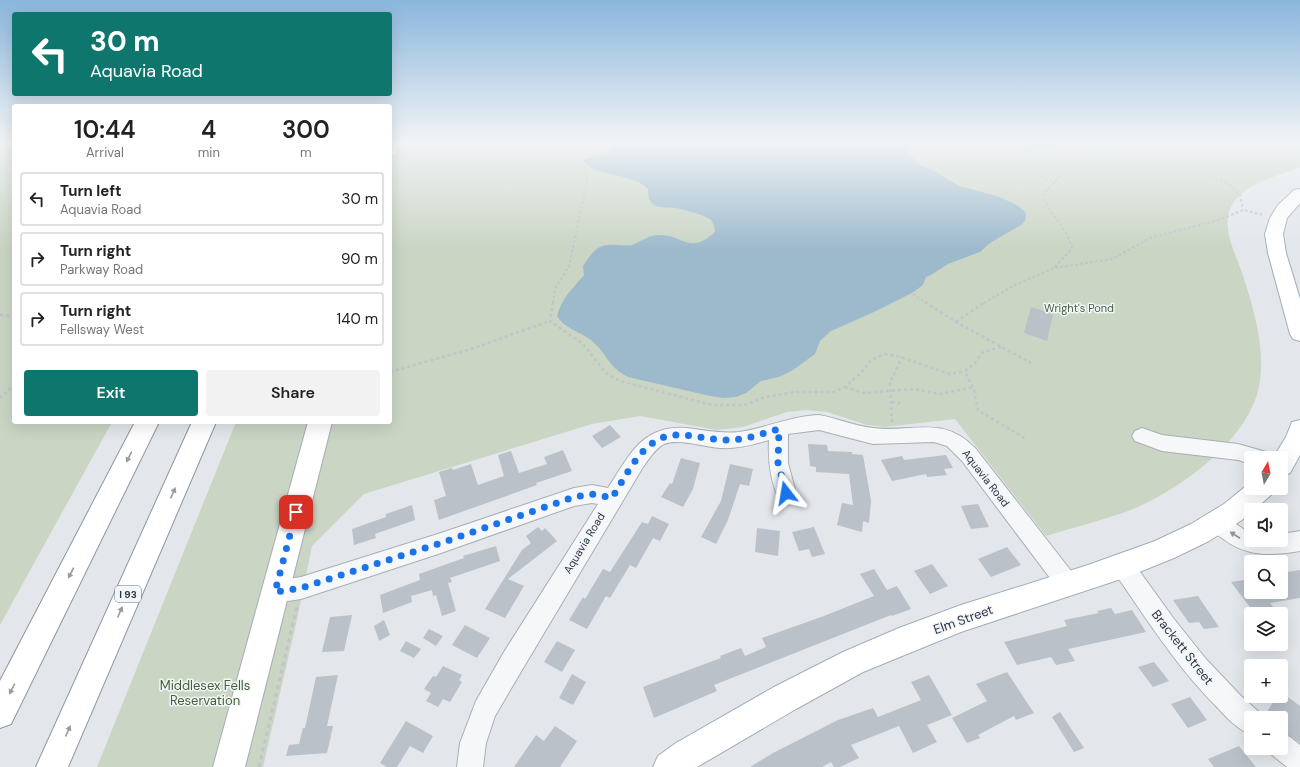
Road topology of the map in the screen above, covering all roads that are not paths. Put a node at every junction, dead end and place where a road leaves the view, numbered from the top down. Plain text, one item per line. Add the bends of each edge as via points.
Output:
1 (1300, 194) edge
2 (1299, 330) edge
3 (146, 424) edge
4 (203, 424) edge
5 (319, 424) edge
6 (779, 429) junction
7 (1300, 429) edge
8 (1142, 436) dead end
9 (1244, 454) edge
10 (1288, 454) edge
11 (786, 493) dead end
12 (1254, 495) edge
13 (612, 498) junction
14 (1217, 523) junction
15 (1300, 541) edge
16 (1122, 565) junction
17 (1067, 583) junction
18 (275, 592) junction
19 (252, 676) junction
20 (0, 712) edge
21 (1244, 716) edge
22 (1288, 752) edge
23 (1300, 761) edge
24 (52, 767) edge
25 (220, 767) edge
26 (229, 767) edge
27 (470, 767) edge
28 (669, 767) edge

1 - 2 main road via 1281,214 1275,227 1274,238
3 -> 20 main road
24 -> 4 main road, I 93
5 - 18 main road
6 - 11 street via 778,463
6 - 13 street, Aquavia Road via 729,440 681,435 659,438 643,452
6 - 17 street, Aquavia Road via 806,423 824,423 864,435 935,435 950,439 961,446
7 - 10 main road
8 - 9 street via 1162,443
12 - 14 main road, Elm Street
13 - 18 street via 592,494 574,497 301,588
13 - 27 street, Aquavia Road via 485,710 473,743
15 -> 14 street via 1251,543
14 - 16 main road, Elm Street via 1178,544
16 - 17 main road, Elm Street
16 - 21 street, Brackett Street via 1192,662
17 - 28 main road, Elm Street via 976,613 854,662 802,688
18 - 19 main road
19 - 25 main road
19 - 26 main road
22 - 23 street

